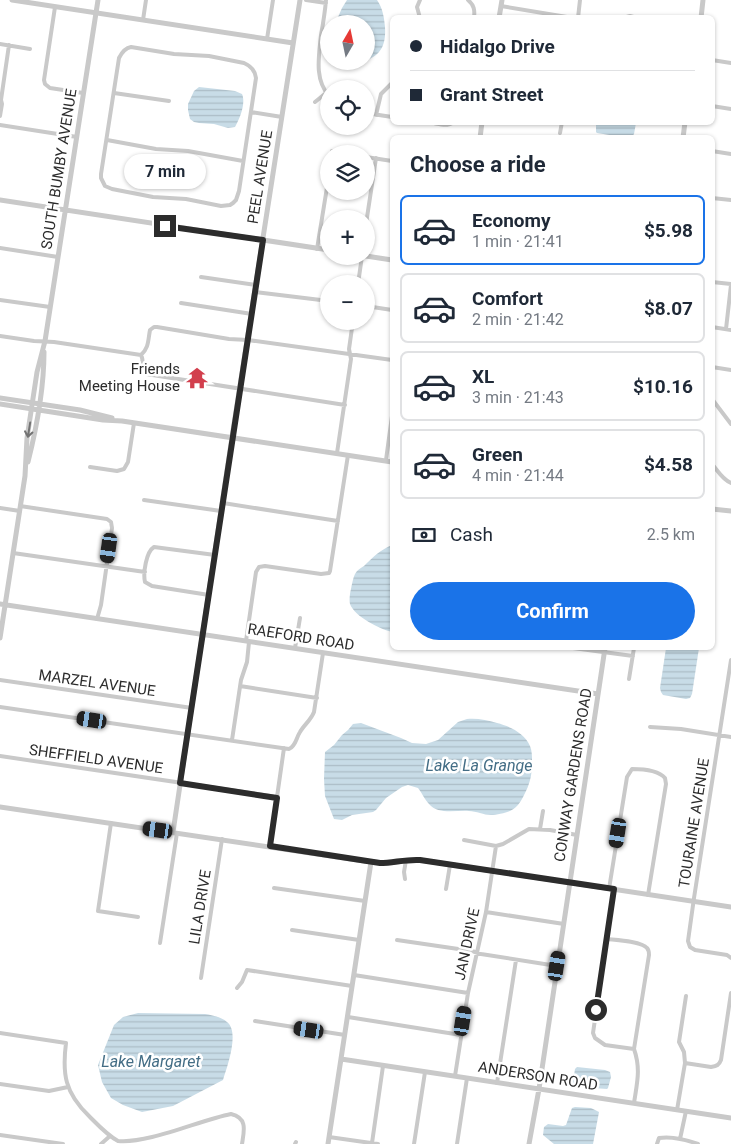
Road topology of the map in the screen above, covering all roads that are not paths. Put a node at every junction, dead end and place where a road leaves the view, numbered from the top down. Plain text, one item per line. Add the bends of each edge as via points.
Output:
1 (12, 0) edge
2 (98, 0) edge
3 (146, 0) edge
4 (273, 0) edge
5 (300, 0) edge
6 (306, 0) edge
7 (468, 0) edge
8 (502, 0) edge
9 (580, 0) edge
10 (704, 0) edge
11 (419, 1) edge
12 (326, 2) edge
13 (501, 6) junction
14 (55, 7) junction
15 (96, 13) junction
16 (419, 15) edge
17 (474, 15) edge
18 (500, 15) edge
19 (555, 15) edge
20 (578, 15) edge
21 (702, 15) edge
22 (143, 20) junction
23 (267, 38) junction
24 (293, 43) junction
25 (0, 44) edge
26 (9, 45) junction
27 (30, 49) dead end
28 (715, 60) edge
29 (731, 62) edge
30 (320, 80) edge
31 (390, 85) edge
32 (83, 93) junction
33 (114, 93) junction
34 (320, 99) edge
35 (0, 100) edge
36 (169, 101) dead end
37 (315, 102) dead end
38 (715, 106) edge
39 (731, 108) edge
40 (251, 112) junction
41 (376, 114) joint
42 (0, 116) edge
43 (282, 117) junction
44 (390, 117) edge
45 (0, 125) edge
46 (561, 125) edge
47 (560, 133) dead end
48 (77, 137) junction
49 (107, 140) junction
50 (715, 151) edge
51 (731, 154) edge
52 (376, 158) joint
53 (243, 160) junction
54 (390, 161) edge
55 (715, 198) edge
56 (0, 200) edge
57 (325, 200) edge
58 (731, 200) edge
59 (65, 210) junction
60 (368, 210) edge
61 (263, 240) junction
62 (0, 248) edge
63 (318, 248) joint
64 (58, 257) junction
65 (375, 257) edge
66 (390, 260) edge
67 (201, 277) dead end
68 (715, 282) edge
69 (731, 285) edge
70 (256, 288) junction
71 (320, 299) edge
72 (0, 300) edge
73 (181, 303) dead end
74 (50, 307) junction
75 (375, 307) edge
76 (390, 310) edge
77 (252, 314) junction
78 (715, 327) edge
79 (726, 329) junction
80 (352, 330) edge
81 (731, 330) edge
82 (0, 336) edge
83 (248, 340) junction
84 (45, 341) junction
85 (350, 354) junction
86 (141, 355) junction
87 (390, 360) edge
88 (715, 367) edge
89 (731, 370) edge
90 (240, 388) junction
91 (0, 398) edge
92 (715, 403) edge
93 (0, 404) edge
94 (345, 405) junction
95 (32, 406) junction
96 (39, 407) junction
97 (134, 423) junction
98 (731, 424) edge
99 (390, 431) edge
100 (232, 437) junction
101 (337, 453) junction
102 (348, 455) junction
103 (386, 460) junction
104 (390, 461) edge
105 (90, 467) dead end
106 (715, 468) edge
107 (25, 476) junction
108 (731, 483) edge
109 (144, 500) dead end
110 (223, 503) junction
111 (0, 508) edge
112 (715, 508) edge
113 (20, 509) junction
114 (222, 511) junction
115 (731, 511) edge
116 (338, 521) junction
117 (13, 553) junction
118 (215, 555) junction
119 (106, 567) junction
120 (145, 572) junction
121 (209, 595) junction
122 (2, 605) edge
123 (300, 618) dead end
124 (97, 619) junction
125 (203, 635) junction
126 (0, 638) edge
127 (248, 641) junction
128 (295, 648) junction
129 (605, 650) edge
130 (634, 650) edge
131 (323, 653) junction
132 (633, 656) junction
133 (731, 660) edge
134 (629, 679) dead end
135 (0, 680) edge
136 (240, 686) junction
137 (598, 694) junction
138 (317, 698) junction
139 (0, 707) edge
140 (192, 708) junction
141 (650, 727) dead end
142 (188, 734) junction
143 (719, 735) junction
144 (731, 737) edge
145 (232, 740) junction
146 (284, 748) junction
147 (0, 756) edge
148 (180, 783) junction
149 (277, 798) junction
150 (0, 807) edge
151 (543, 811) dead end
152 (111, 823) junction
153 (540, 829) junction
154 (175, 832) junction
155 (577, 835) junction
156 (222, 839) junction
157 (464, 840) dead end
158 (270, 846) junction
159 (496, 846) junction
160 (406, 860) junction
161 (371, 862) junction
162 (450, 865) junction
163 (492, 871) junction
164 (405, 879) dead end
165 (570, 883) junction
166 (274, 888) dead end
167 (446, 889) dead end
168 (611, 889) junction
169 (648, 895) junction
170 (365, 901) junction
171 (694, 902) junction
172 (731, 907) edge
173 (486, 912) junction
174 (138, 918) dead end
175 (564, 924) junction
176 (292, 930) dead end
177 (607, 939) junction
178 (359, 940) junction
179 (397, 940) dead end
180 (160, 943) dead end
181 (476, 953) junction
182 (731, 958) edge
183 (516, 960) junction
184 (557, 966) junction
185 (354, 975) junction
186 (201, 978) dead end
187 (352, 986) junction
188 (237, 988) dead end
189 (468, 993) junction
190 (731, 993) edge
191 (686, 996) dead end
192 (348, 1017) junction
193 (255, 1021) dead end
194 (0, 1033) edge
195 (345, 1035) junction
196 (461, 1035) junction
197 (634, 1049) junction
198 (341, 1059) junction
199 (685, 1063) junction
200 (384, 1066) junction
201 (426, 1072) junction
202 (455, 1076) junction
203 (467, 1078) junction
204 (497, 1083) junction
205 (0, 1084) edge
206 (68, 1087) junction
207 (539, 1089) junction
208 (634, 1103) junction
209 (677, 1110) junction
210 (686, 1111) junction
211 (731, 1118) edge
212 (0, 1135) edge
213 (110, 1136) junction
214 (330, 1137) junction
215 (680, 1139) junction
216 (372, 1143) edge
217 (63, 1144) edge
218 (101, 1144) edge
219 (242, 1144) edge
220 (328, 1144) edge
221 (378, 1144) edge
222 (414, 1144) edge
223 (457, 1144) edge
224 (529, 1144) edge
225 (657, 1144) edge
226 (698, 1144) edge

1 - 14 street
2 - 15 street, SOUTH BUMBY AVENUE
3 - 22 street
4 - 23 street
5 - 24 street, PEEL AVENUE
6 - 12 street
7 - 17 street
8 - 13 street
9 - 20 street
10 - 21 street
11 - 16 street
12 - 30 street via 318,60
13 - 18 street
13 - 19 street
14 - 15 street
14 - 32 street via 45,84 50,88
15 - 22 street
15 - 32 street, SOUTH BUMBY AVENUE
22 - 23 street
23 - 24 street
24 - 43 street, PEEL AVENUE
25 - 26 street
26 - 27 street
26 - 35 street
28 - 29 street
31 - 41 street via 378,99
32 - 48 street, SOUTH BUMBY AVENUE
33 - 36 street
33 - 40 street via 119,58 127,48 209,56 244,63 254,70 256,78
33 - 49 street
34 - 37 street
35 - 42 street
38 - 39 street
40 - 43 street
40 - 53 street
41 - 44 street
43 - 61 street, PEEL AVENUE
45 - 48 street
46 - 47 street
48 - 59 street, SOUTH BUMBY AVENUE
49 - 53 street
49 - 53 street via 101,174 105,186 153,197 230,206 238,196
50 - 51 street
52 - 54 street
52 - 60 street
55 - 58 street
56 - 59 street
57 - 63 street
59 - 61 street
59 - 64 street, SOUTH BUMBY AVENUE
61 - 63 street
61 - 70 street, PEEL AVENUE
62 - 64 street
64 - 74 street, SOUTH BUMBY AVENUE
65 - 66 street
67 - 70 street
68 - 69 street
69 - 79 street
70 - 71 street
70 - 77 street, PEEL AVENUE
72 - 74 street
73 - 77 street
74 - 84 street, SOUTH BUMBY AVENUE
75 - 76 street
77 - 83 street, PEEL AVENUE
78 - 79 street
79 - 81 street
80 - 85 street
82 - 84 street
83 - 85 street
83 - 86 street via 157,327 152,328 148,347
83 - 90 street, PEEL AVENUE
84 - 86 street
84 - 95 street, SOUTH BUMBY AVENUE
84 - 96 street, SOUTH BUMBY AVENUE
85 - 87 street
85 - 94 street
86 - 90 street via 146,374
88 - 89 street
90 - 94 street
90 - 100 street, PEEL AVENUE
91 - 95 street
92 - 98 street
93 - 95 street
94 - 101 street
95 - 96 street
95 -> 107 street, SOUTH BUMBY AVENUE
96 - 97 street via 86,412
96 - 107 street, SOUTH BUMBY AVENUE
97 - 100 street
97 - 105 street via 124,469
99 - 103 street
100 - 101 street
100 - 110 street, PEEL AVENUE
101 - 102 street
102 - 103 street
102 - 116 street
103 - 104 street
106 - 108 street
107 - 113 street, SOUTH BUMBY AVENUE
109 - 114 street
110 - 114 street, PEEL AVENUE
110 - 116 street
111 - 113 street
112 - 115 street
113 - 117 street, SOUTH BUMBY AVENUE
113 - 119 street via 107,519 112,528
114 - 118 street, PEEL AVENUE
116 - 127 street via 328,573 259,567
117 - 119 street
117 - 122 street, SOUTH BUMBY AVENUE
118 - 120 street via 154,547 148,554
118 - 121 street, PEEL AVENUE
119 - 120 street
119 - 124 street
120 - 121 street via 145,582 152,586
121 - 125 street, PEEL AVENUE
122 - 124 street, RAEFORD ROAD
122 - 126 street, SOUTH BUMBY AVENUE
123 - 128 street
124 - 125 street, RAEFORD ROAD
125 - 127 street, RAEFORD ROAD
125 - 140 street, PEEL AVENUE
127 - 128 street, RAEFORD ROAD
127 - 136 street via 247,662
128 - 131 street, RAEFORD ROAD
129 - 132 street
129 - 137 street, CONWAY GARDENS ROAD
130 - 132 street
131 - 137 street, RAEFORD ROAD
131 - 138 street
132 - 134 street
133 - 143 street, TOURAINE AVENUE
135 - 140 street, MARZEL AVENUE
136 - 138 street
136 - 145 street
137 - 155 street, CONWAY GARDENS ROAD
138 - 146 street via 312,718 292,748
139 - 142 street
140 - 142 street, PEEL AVENUE
141 - 143 street
142 - 145 street
142 - 148 street, PEEL AVENUE
143 - 144 street
143 - 171 street, TOURAINE AVENUE
145 - 146 street
146 - 149 street
147 - 148 street, SHEFFIELD AVENUE
148 - 149 street, SHEFFIELD AVENUE
148 - 154 street, PEEL AVENUE
149 - 158 street
150 - 152 street
151 - 153 street
152 - 154 street
152 - 174 street via 98,911
153 - 155 street
153 - 159 street via 529,828
154 - 156 street
154 - 180 street
155 - 165 street, CONWAY GARDENS ROAD
156 - 158 street
156 - 186 street, LILA DRIVE
157 - 159 street
158 - 161 street
159 - 163 street, JAN DRIVE
160 - 161 street
160 - 162 street
160 - 164 street
161 - 170 street
162 - 163 street
162 - 167 street
163 - 165 street
163 - 173 street, JAN DRIVE
165 - 168 street
165 - 175 street, CONWAY GARDENS ROAD
166 - 170 street
168 - 169 street
168 - 169 street via 627,778 632,769 659,772 666,784
168 - 177 street
169 - 171 street
170 - 178 street
171 - 172 street
171 - 182 street, TOURAINE AVENUE via 688,941 690,947
173 - 175 street
173 - 181 street, JAN DRIVE
175 - 184 street, CONWAY GARDENS ROAD
176 - 178 street
177 - 197 street via 593,1033 606,1045
177 - 197 street via 639,943 648,950
178 - 185 street
179 - 181 street
181 - 183 street
181 - 189 street, JAN DRIVE
183 - 184 street
183 - 204 street
184 - 207 street, CONWAY GARDENS ROAD
185 - 187 street
185 - 189 street
187 - 188 street via 247,970
187 - 192 street
189 - 196 street, JAN DRIVE
190 - 199 street via 719,1064 712,1067
191 - 199 street via 679,1042
192 - 195 street
192 - 196 street
193 - 195 street
194 - 206 street via 66,1043 64,1065
195 - 198 street
196 - 202 street, JAN DRIVE
197 - 208 street via 639,1066
198 - 200 street, ANDERSON ROAD
198 - 214 street
199 - 209 street
200 - 201 street, ANDERSON ROAD
200 - 216 street
201 - 202 street, ANDERSON ROAD
201 - 222 street
202 - 203 street, ANDERSON ROAD
203 - 204 street, ANDERSON ROAD
203 - 223 street
204 - 207 street, ANDERSON ROAD
205 - 206 street via 49,1091
206 - 213 street via 78,1106
207 - 208 street, ANDERSON ROAD
207 - 224 street, CONWAY GARDENS ROAD
208 - 209 street, ANDERSON ROAD
209 - 210 street, ANDERSON ROAD
210 - 211 street, ANDERSON ROAD
210 - 215 street
212 - 217 street
213 - 218 street
213 - 219 street via 127,1143 151,1143 235,1115 244,1126
214 - 216 street
214 - 220 street
215 - 225 street via 663,1137
215 - 226 street
216 - 221 street

